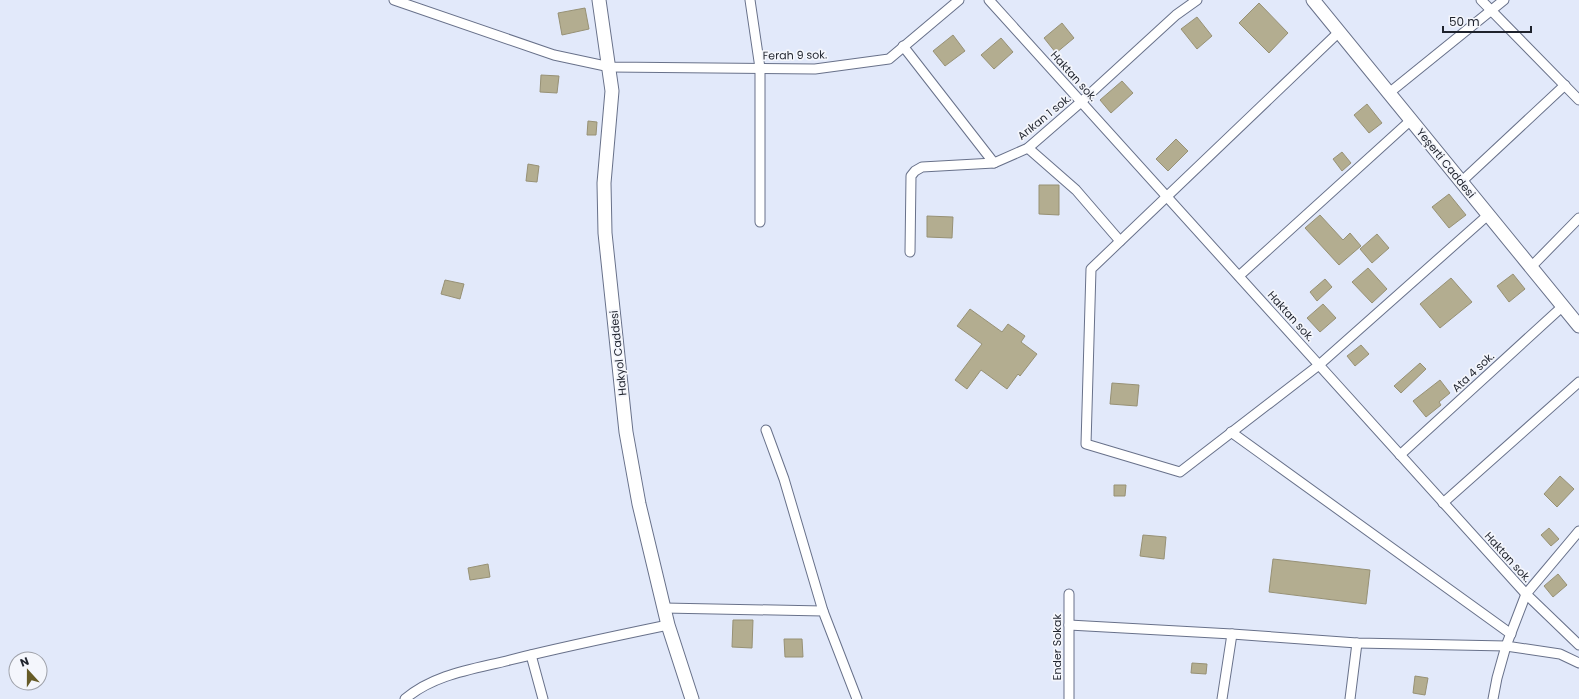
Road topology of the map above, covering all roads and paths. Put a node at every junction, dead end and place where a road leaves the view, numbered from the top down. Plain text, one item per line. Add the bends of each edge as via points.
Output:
1 (394, 0) edge
2 (599, 0) edge
3 (750, 0) edge
4 (959, 0) edge
5 (989, 0) edge
6 (1196, 0) edge
7 (1313, 0) edge
8 (1481, 0) edge
9 (1504, 0) edge
10 (1491, 10) junction
11 (1339, 32) junction
12 (904, 46) junction
13 (610, 68) junction
14 (760, 68) junction
15 (1565, 85) junction
16 (1389, 93) junction
17 (1579, 100) edge
18 (1081, 102) junction
19 (1411, 120) junction
20 (1028, 148) junction
21 (994, 163) junction
22 (1462, 182) junction
23 (1166, 196) junction
24 (1488, 215) junction
25 (1579, 218) edge
26 (760, 222) dead end
27 (1120, 241) junction
28 (910, 252) dead end
29 (1531, 268) junction
30 (1239, 276) junction
31 (1563, 306) junction
32 (1579, 326) edge
33 (1319, 365) junction
34 (1579, 382) edge
35 (766, 430) dead end
36 (1231, 432) junction
37 (1400, 455) junction
38 (1443, 503) junction
39 (1579, 531) edge
40 (1069, 594) dead end
41 (1526, 594) junction
42 (664, 608) junction
43 (823, 611) junction
44 (1069, 624) junction
45 (668, 625) junction
46 (1232, 634) junction
47 (1511, 634) junction
48 (1357, 643) junction
49 (1579, 645) edge
50 (1506, 646) junction
51 (531, 655) junction
52 (1579, 663) edge
53 (406, 699) edge
54 (543, 699) edge
55 (692, 699) edge
56 (857, 699) edge
57 (1068, 699) edge
58 (1222, 699) edge
59 (1350, 699) edge
60 (1493, 699) edge

1 - 13 street, Ferah 9 sok. via 554,55
2 - 13 street, Hakyol Caddesi
3 - 14 street
4 - 12 street, Ferah 9 sok.
5 - 18 street, Haktan sok.
6 - 18 street, Arıkan 1 sok. via 1176,15
7 - 11 street, Yeşerti Caddesi
8 - 10 street
9 - 10 street
10 - 15 street
10 - 16 street
11 - 16 street, Yeşerti Caddesi
11 - 23 street
12 - 14 street, Ferah 9 sok. via 889,59 815,69
12 - 21 street
13 - 14 street, Ferah 9 sok.
13 - 42 street, Hakyol Caddesi via 612,91 604,183 605,233 628,446
14 - 26 street
15 - 17 street
15 - 22 street
16 - 19 street, Yeşerti Caddesi
18 - 20 street, Arıkan 1 sok.
18 - 23 street, Haktan sok.
19 - 22 street, Yeşerti Caddesi
19 - 30 street
20 - 21 street, Arıkan 1 sok.
20 - 27 street via 1076,190
21 - 28 street, Arıkan 1 sok. via 922,168 915,171 911,176
22 - 24 street, Yeşerti Caddesi
23 - 27 street
23 - 30 street, Haktan sok.
24 - 29 street, Yeşerti Caddesi
24 - 33 street
25 - 29 street
27 - 36 street via 1091,269 1086,444 1180,472
29 - 31 street, Yeşerti Caddesi
30 - 33 street, Haktan sok.
31 - 32 street, Yeşerti Caddesi
31 - 37 street, Ata 4 sok.
33 - 36 street
33 - 37 street, Haktan sok.
34 - 38 street
35 - 43 street via 784,479
36 - 47 street
37 - 38 street, Haktan sok.
38 - 41 street, Haktan sok.
39 - 41 street
40 - 44 street, Ender Sokak
41 - 47 street
41 - 49 street, Haktan sok.
42 - 43 street
42 - 45 street, Hakyol Caddesi
43 - 56 street
44 - 46 street
44 - 57 street, Ender Sokak
45 - 51 street
45 - 55 street, Hakyol Caddesi
46 - 48 street
46 - 58 street
47 - 50 street
48 - 50 street
48 - 59 street
50 - 52 street via 1560,654
50 - 60 street
51 - 53 street via 447,676 413,692
51 - 54 street

